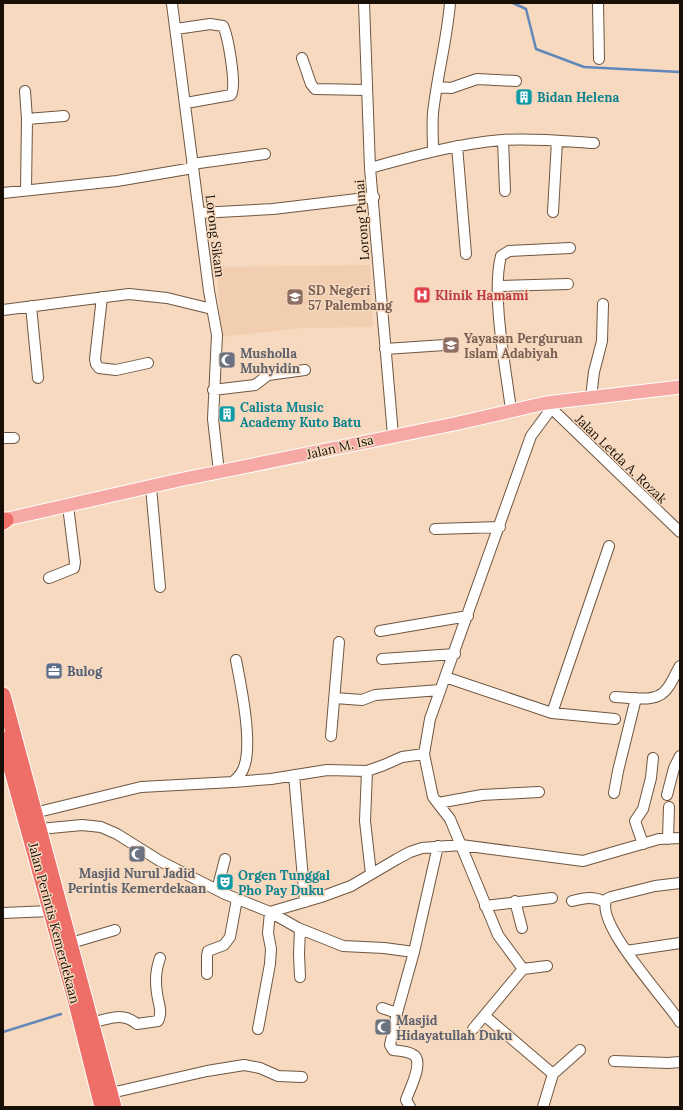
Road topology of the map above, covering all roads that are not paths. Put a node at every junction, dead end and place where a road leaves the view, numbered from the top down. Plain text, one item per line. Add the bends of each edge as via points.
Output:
1 (364, 3) edge
2 (450, 3) edge
3 (598, 3) edge
4 (172, 4) edge
5 (176, 29) junction
6 (302, 58) dead end
7 (599, 59) dead end
8 (516, 81) dead end
9 (437, 86) junction
10 (366, 90) junction
11 (25, 92) dead end
12 (186, 103) junction
13 (64, 116) dead end
14 (27, 119) junction
15 (503, 140) junction
16 (557, 141) junction
17 (594, 142) dead end
18 (457, 146) junction
19 (434, 150) junction
20 (265, 154) dead end
21 (193, 166) junction
22 (370, 168) junction
23 (26, 190) junction
24 (504, 191) dead end
25 (3, 193) edge
26 (374, 197) junction
27 (553, 212) dead end
28 (199, 213) junction
29 (570, 248) dead end
30 (466, 254) dead end
31 (568, 284) dead end
32 (498, 286) junction
33 (102, 297) junction
34 (603, 304) dead end
35 (31, 306) junction
36 (212, 309) junction
37 (3, 310) edge
38 (445, 345) dead end
39 (385, 349) junction
40 (148, 363) dead end
41 (305, 370) dead end
42 (38, 378) dead end
43 (680, 387) edge
44 (213, 390) junction
45 (591, 397) junction
46 (549, 406) junction
47 (511, 410) junction
48 (393, 435) junction
49 (3, 438) edge
50 (14, 438) dead end
51 (219, 472) junction
52 (151, 487) junction
53 (68, 506) junction
54 (4, 521) edge
55 (500, 527) junction
56 (435, 529) dead end
57 (680, 532) edge
58 (610, 546) dead end
59 (50, 578) dead end
60 (160, 587) dead end
61 (468, 616) junction
62 (380, 631) dead end
63 (339, 642) dead end
64 (454, 654) junction
65 (382, 659) dead end
66 (236, 660) dead end
67 (680, 666) edge
68 (445, 677) junction
69 (440, 690) junction
70 (3, 695) edge
71 (615, 697) dead end
72 (335, 698) junction
73 (636, 698) junction
74 (552, 713) junction
75 (615, 720) dead end
76 (331, 736) dead end
77 (3, 739) edge
78 (424, 754) junction
79 (680, 756) edge
80 (653, 758) dead end
81 (367, 770) junction
82 (294, 775) junction
83 (233, 782) junction
84 (539, 792) dead end
85 (614, 793) dead end
86 (667, 795) dead end
87 (438, 803) junction
88 (669, 806) dead end
89 (34, 812) junction
90 (40, 829) junction
91 (680, 838) edge
92 (668, 839) junction
93 (643, 844) junction
94 (461, 845) junction
95 (438, 846) junction
96 (226, 859) dead end
97 (371, 874) junction
98 (680, 883) edge
99 (217, 890) junction
100 (236, 898) junction
101 (552, 898) dead end
102 (515, 901) junction
103 (572, 901) dead end
104 (305, 902) junction
105 (605, 902) junction
106 (485, 906) junction
107 (50, 912) junction
108 (270, 912) junction
109 (3, 913) edge
110 (522, 928) dead end
111 (300, 929) junction
112 (116, 930) dead end
113 (71, 942) junction
114 (680, 943) edge
115 (626, 951) junction
116 (414, 952) junction
117 (160, 958) dead end
118 (547, 966) dead end
119 (523, 969) junction
120 (207, 974) dead end
121 (300, 977) dead end
122 (382, 1008) dead end
123 (397, 1013) junction
124 (485, 1016) junction
125 (680, 1022) edge
126 (91, 1023) junction
127 (258, 1028) dead end
128 (473, 1028) dead end
129 (580, 1050) dead end
130 (614, 1061) dead end
131 (680, 1062) edge
132 (553, 1074) junction
133 (302, 1077) dead end
134 (113, 1100) edge
135 (102, 1107) edge
136 (410, 1107) edge
137 (543, 1107) edge

1 - 10 street, Lorong Punai
2 - 9 street via 446,44
3 - 7 street
4 - 5 street, Lorong Sikam
5 - 12 street, Lorong Sikam
5 - 12 street via 210,24 223,26 233,83 231,95
6 - 10 street via 315,89
8 - 9 street via 477,79 451,88
9 - 19 street via 433,115
10 - 22 street, Lorong Punai
11 - 14 street
12 - 21 street, Lorong Sikam
13 - 14 street
14 - 23 street
15 - 16 street
15 - 18 street
15 - 24 street
16 - 17 street
16 - 27 street
18 - 19 street
18 - 30 street
19 - 22 street
20 - 21 street
21 - 23 street via 117,181
21 - 28 street, Lorong Sikam
22 - 26 street, Lorong Punai
23 - 25 street
26 - 28 street via 273,209
26 - 39 street, Lorong Punai
28 - 36 street, Lorong Sikam
29 - 32 street via 505,253 501,259
31 - 32 street
32 - 47 street
33 - 35 street
33 - 36 street via 144,295
33 - 40 street via 96,364 100,368 116,370
34 - 45 street via 602,341
35 - 37 street
35 - 42 street
36 - 44 street, Lorong Sikam via 218,346
38 - 39 street
39 - 48 street, Lorong Punai
41 - 44 street via 268,375 255,385
43 - 45 main road, Jalan M. Isa
44 - 51 street, Lorong Sikam via 213,419
45 - 46 main road, Jalan M. Isa
46 - 47 main road, Jalan M. Isa
46 - 55 street via 531,436
46 - 57 street, Jalan Letda A. Rozak
47 - 48 main road, Jalan M. Isa
48 - 51 main road, Jalan M. Isa
49 - 50 street
51 - 52 main road, Jalan M. Isa
52 - 53 main road, Jalan M. Isa
52 - 60 street
53 - 54 main road, Jalan M. Isa
53 - 59 street via 74,568
55 - 56 street
55 - 61 street
58 - 74 street
61 - 62 street
61 - 64 street
63 - 72 street
64 - 65 street
64 - 68 street
66 - 83 street via 242,690 247,748 244,770
67 - 73 street via 663,693 647,698
68 - 69 street
68 - 74 street
69 - 72 street via 375,695 362,700
69 - 78 street via 426,733
70 - 89 highway
71 - 73 street
72 - 76 street
73 - 85 street
74 - 75 street
77 - 107 highway, Jalan Perintis Kemerdekaan
78 - 81 street via 402,757
78 - 87 street via 433,797
79 - 86 street
80 - 93 street via 643,809 636,821
81 - 82 street via 327,770
81 - 97 street via 365,821
82 - 83 street
82 - 104 street
83 - 89 street via 141,787
84 - 87 street via 482,795
87 - 94 street via 450,819
88 - 92 street
89 - 90 highway
90 - 99 street via 82,824 101,827
90 - 113 highway
91 - 92 street
92 - 93 street
93 - 94 street via 578,861
94 - 95 street
94 - 106 street
95 - 97 street via 410,852
95 - 116 street
96 - 99 street
97 - 104 street via 352,886
98 - 105 street via 655,886 611,897
99 - 100 street
100 - 108 street
100 - 120 street via 230,937 224,945 208,951
101 - 102 street
102 - 106 street
102 - 110 street
103 - 105 street via 590,897
104 - 108 street
105 - 115 street via 604,911
106 - 119 street via 498,935
107 - 109 street
107 - 135 highway, Jalan Perintis Kemerdekaan
108 - 111 street
108 - 127 street via 268,933 271,956
111 - 116 street via 343,946
111 - 121 street
112 - 113 street
113 - 126 highway
114 - 115 street
115 - 125 street
116 - 123 street
117 - 126 street via 156,968 156,993 161,1014 158,1021 137,1024 129,1017 120,1016
118 - 119 street
119 - 124 street
122 - 123 street
123 - 136 street via 390,1045 393,1050 411,1053 418,1063 406,1100
124 - 128 street
124 - 132 street
126 - 134 highway
129 - 132 street
130 - 131 street
132 - 137 street
133 - 134 street via 278,1076 260,1068 244,1065 207,1071

